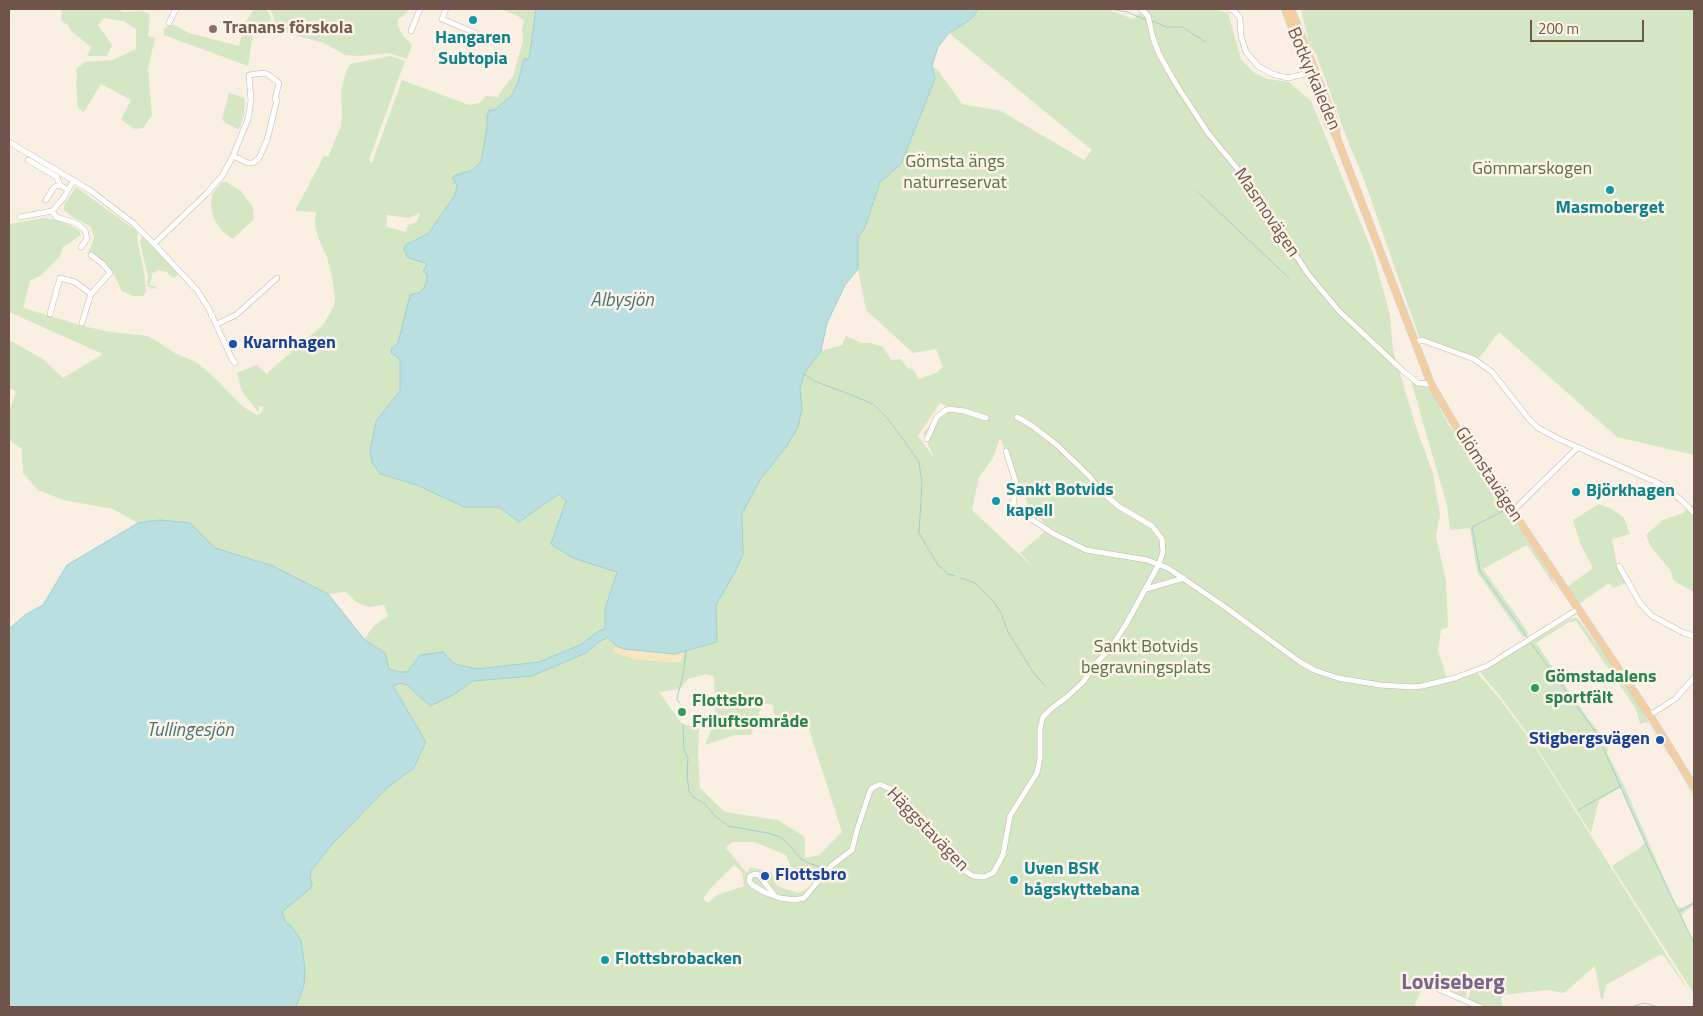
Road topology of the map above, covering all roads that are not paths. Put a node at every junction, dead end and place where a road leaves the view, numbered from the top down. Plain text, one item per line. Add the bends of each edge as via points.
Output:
1 (176, 9) edge
2 (420, 9) edge
3 (446, 9) edge
4 (1141, 9) edge
5 (1230, 9) edge
6 (1285, 9) edge
7 (1291, 9) edge
8 (169, 23) dead end
9 (411, 30) dead end
10 (482, 36) dead end
11 (1311, 61) junction
12 (1308, 73) junction
13 (1328, 103) junction
14 (1338, 138) junction
15 (9, 142) edge
16 (233, 156) junction
17 (28, 160) dead end
18 (74, 180) junction
19 (60, 185) junction
20 (68, 190) junction
21 (46, 200) dead end
22 (52, 211) junction
23 (20, 217) dead end
24 (154, 244) junction
25 (81, 247) dead end
26 (91, 255) dead end
27 (62, 271) dead end
28 (60, 278) junction
29 (277, 278) dead end
30 (91, 294) junction
31 (50, 314) dead end
32 (82, 324) dead end
33 (217, 324) junction
34 (1416, 342) junction
35 (235, 363) dead end
36 (1431, 384) junction
37 (1017, 417) dead end
38 (986, 418) dead end
39 (927, 440) dead end
40 (1577, 448) junction
41 (1006, 451) dead end
42 (1512, 512) junction
43 (1694, 513) edge
44 (1159, 564) junction
45 (1619, 566) dead end
46 (1184, 578) junction
47 (1146, 590) junction
48 (1578, 609) junction
49 (1694, 636) edge
50 (1694, 678) edge
51 (1650, 715) junction
52 (1694, 787) edge
53 (774, 895) junction
54 (1429, 985) dead end
55 (1480, 1007) edge

1 - 8 street
2 - 9 street
3 - 10 street via 442,19
4 - 36 street, Masmovägen via 1148,16 1159,54 1176,84 1208,133 1245,178 1302,266 1339,311 1403,372 1418,383
5 - 12 street via 1240,18 1246,52 1258,66 1288,78
6 - 12 main road, Botkyrkaleden
7 - 11 main road, Botkyrkaleden
11 - 12 main road
11 - 13 main road, Botkyrkaleden
12 - 13 main road via 1315,77
12 - 14 main road, Botkyrkaleden via 1329,126
13 - 14 main road, Botkyrkaleden
14 - 34 main road, Glömstavägen
15 - 18 street
16 - 16 street via 254,163 266,140 279,83 264,73 248,72 250,110
16 - 24 street via 207,193
17 - 19 street via 57,177
18 - 20 street
18 - 24 street via 112,207
19 - 20 street
19 - 21 street via 54,187
20 - 22 street
22 - 23 street
22 - 25 street via 85,230 87,239
24 - 33 street via 197,290
26 - 30 street via 110,273
27 - 28 street
28 - 30 street via 75,282
28 - 31 street
29 - 33 street via 236,315
30 - 32 street
33 - 35 street
34 - 36 main road, Glömstavägen
34 - 40 street via 1425,341 1482,364 1535,425
36 - 42 main road, Glömstavägen
37 - 44 street, Häggstavägen via 1057,445 1118,506 1152,526 1162,539 1163,552
38 - 39 street via 964,410 946,410 937,417
40 - 42 street
40 - 43 street via 1660,484
41 - 44 street via 1016,483 1012,506 1054,534 1086,550
42 - 48 main road, Glömstavägen
44 - 46 street
44 - 47 street, Häggstavägen
45 - 49 street via 1652,616
46 - 47 street
46 - 48 street via 1314,670 1338,678 1397,686 1430,685 1482,668
47 - 53 street, Häggstavägen via 1110,649 1083,682 1044,718 1040,729 1037,773 1010,816 1003,855 993,873 984,877 973,876 959,867 884,785 870,791 852,850 832,866 804,898 795,900
48 - 51 main road, Glömstavägen
50 - 51 street via 1675,698
51 - 52 main road, Glömstavägen
53 - 53 street via 759,875 750,876 749,880 758,890
54 - 55 street

